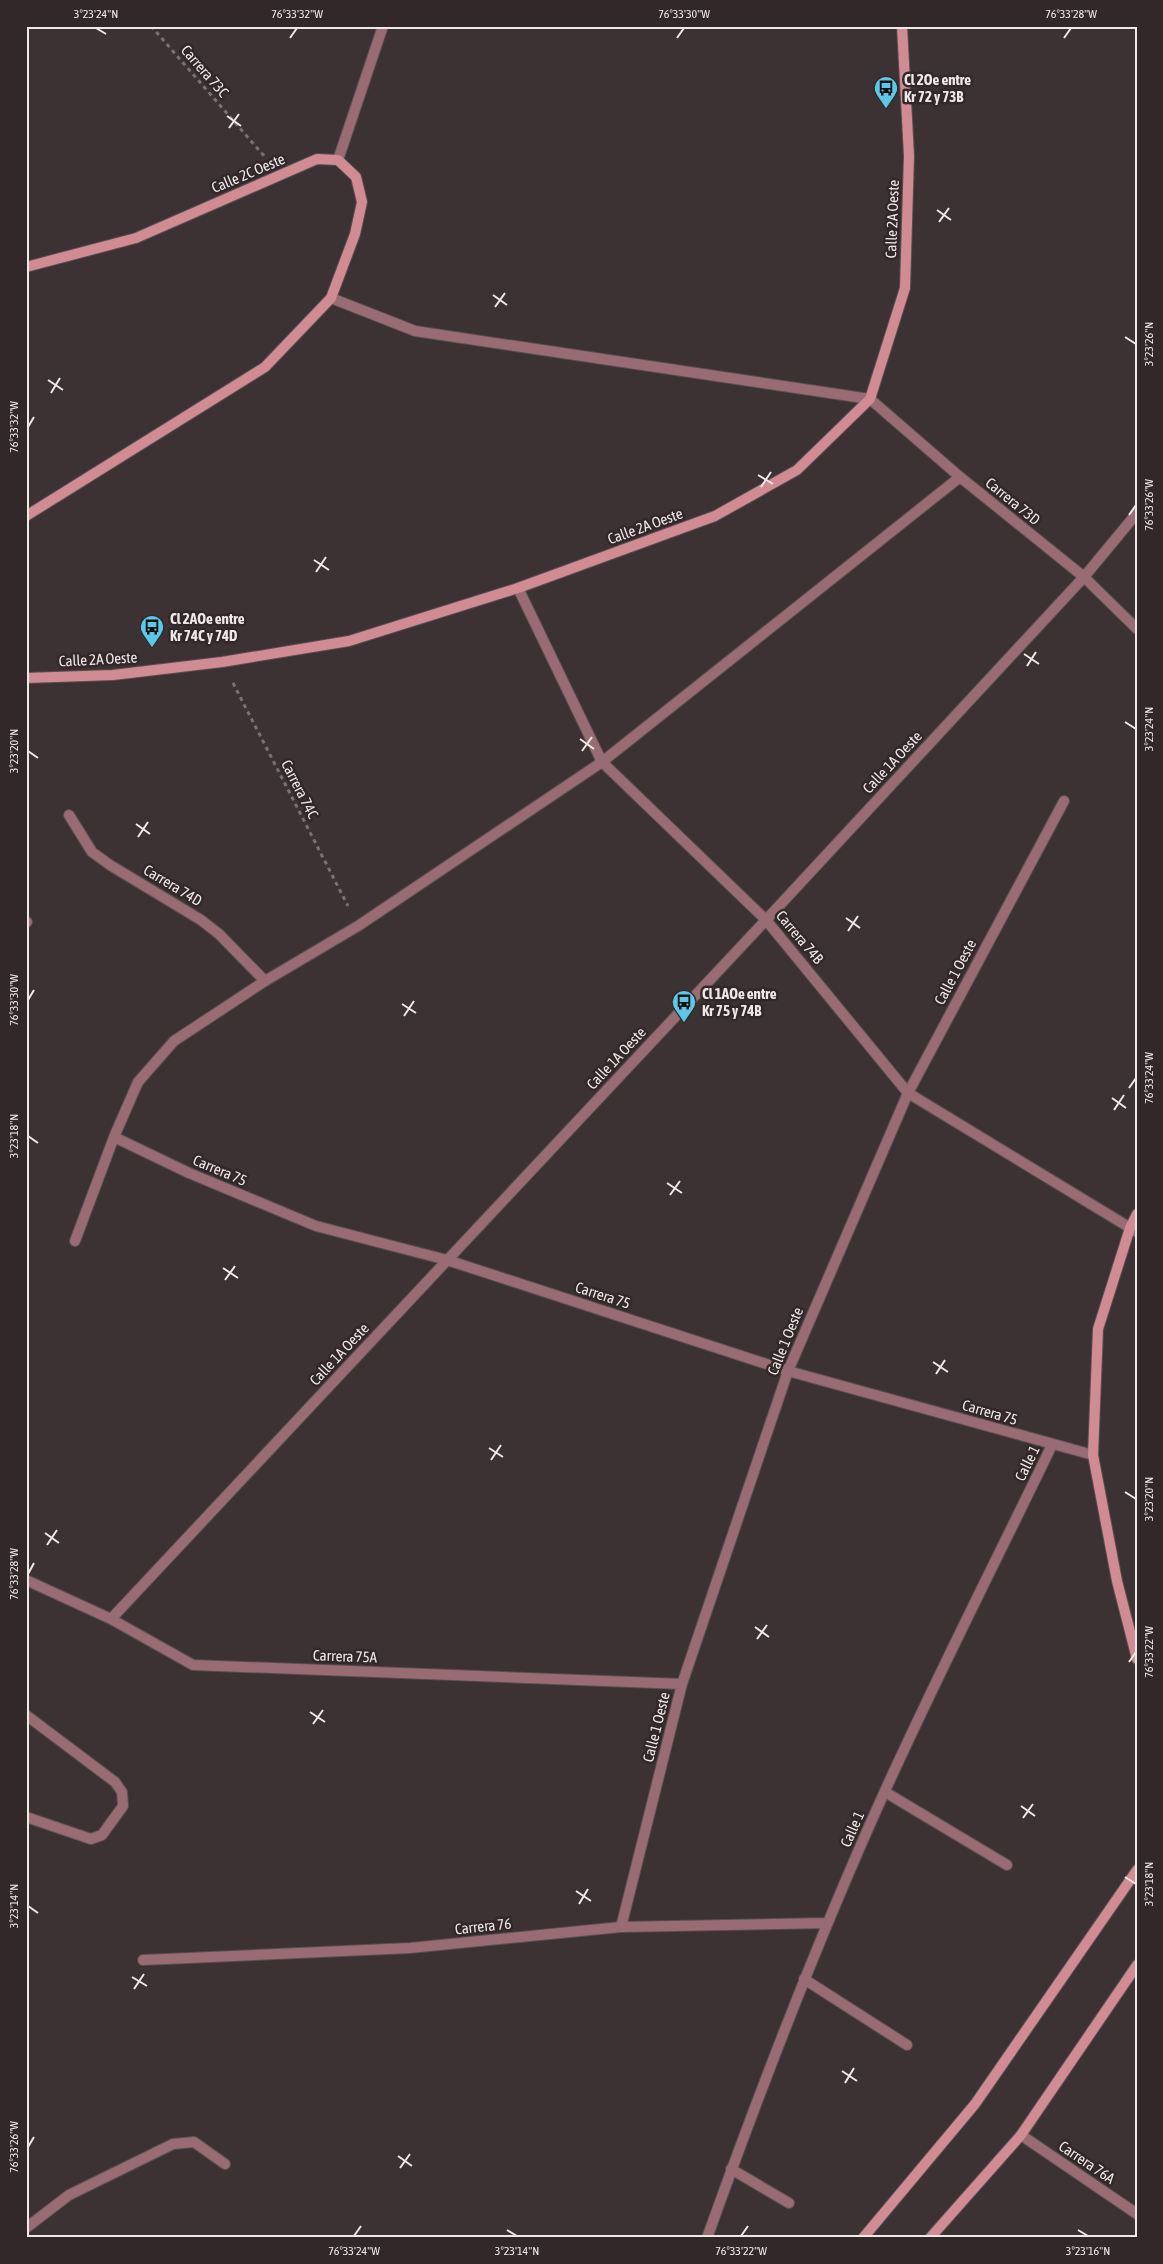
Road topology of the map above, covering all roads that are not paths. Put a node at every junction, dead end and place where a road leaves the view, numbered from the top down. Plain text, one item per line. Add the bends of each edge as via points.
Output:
1 (382, 26) edge
2 (902, 26) edge
3 (338, 160) junction
4 (26, 268) edge
5 (331, 298) junction
6 (870, 398) junction
7 (960, 477) junction
8 (1137, 513) edge
9 (26, 516) edge
10 (1084, 577) junction
11 (518, 588) junction
12 (1137, 629) edge
13 (26, 678) edge
14 (602, 762) junction
15 (1064, 801) dead end
16 (69, 814) dead end
17 (766, 920) junction
18 (265, 980) junction
19 (908, 1092) junction
20 (114, 1138) junction
21 (1137, 1214) edge
22 (1134, 1230) edge
23 (75, 1241) dead end
24 (447, 1260) junction
25 (788, 1370) junction
26 (1052, 1445) junction
27 (1093, 1455) junction
28 (26, 1580) edge
29 (111, 1619) junction
30 (1137, 1659) edge
31 (682, 1684) junction
32 (26, 1716) edge
33 (884, 1792) junction
34 (26, 1817) edge
35 (1007, 1865) dead end
36 (1137, 1870) edge
37 (827, 1923) junction
38 (621, 1927) junction
39 (143, 1960) dead end
40 (1137, 1965) edge
41 (804, 1979) junction
42 (907, 2045) dead end
43 (1021, 2135) junction
44 (225, 2164) dead end
45 (732, 2169) junction
46 (789, 2203) dead end
47 (1137, 2214) edge
48 (26, 2228) edge
49 (707, 2238) edge
50 (863, 2238) edge
51 (930, 2238) edge

1 - 3 street
2 - 6 street, Calle 2A Oeste via 909,156 905,288
3 - 4 street, Calle 2C Oeste via 317,159 136,238
3 - 5 street via 356,177 362,202 355,234
5 - 6 street via 416,331
5 - 9 street via 265,367
6 - 7 street, Carrera 73D
6 - 11 street, Calle 2A Oeste via 797,470 715,516
7 - 10 street, Carrera 73D
7 - 14 street
8 - 10 street, Calle 1A Oeste
10 - 12 street, Carrera 73D
10 - 17 street, Calle 1A Oeste
11 - 13 street, Calle 2A Oeste via 349,640 222,662 113,675
11 - 14 street, Carrera 74B
14 - 17 street, Carrera 74B
14 - 18 street via 358,926
15 - 19 street, Calle 1 Oeste
16 - 18 street, Carrera 74D via 92,852 201,920
17 - 19 street, Carrera 74B
17 - 24 street, Calle 1A Oeste
18 - 20 street via 174,1041 138,1082
19 - 22 street, Carrera 74B
19 - 25 street, Calle 1 Oeste
20 - 23 street
20 - 24 street, Carrera 75 via 316,1226
21 - 22 street
22 - 27 street via 1098,1329
24 - 25 street, Carrera 75
24 - 29 street, Calle 1A Oeste
25 - 26 street, Carrera 75
25 - 31 street, Calle 1 Oeste
26 - 27 street, Carrera 75
26 - 33 street, Calle 1
27 - 30 street via 1117,1581
28 - 29 street, Carrera 75A
29 - 31 street, Carrera 75A via 193,1665
31 - 38 street, Calle 1 Oeste
32 - 34 street via 115,1782 122,1792 123,1806 102,1835 91,1839
33 - 35 street
33 - 37 street, Calle 1
36 - 50 street via 976,2104
37 - 38 street, Carrera 76
37 - 41 street, Calle 1
38 - 39 street, Carrera 76 via 410,1948
40 - 43 street
41 - 42 street
41 - 45 street, Calle 1
43 - 47 street, Carrera 76A
43 - 51 street
44 - 48 street via 194,2142 173,2144 69,2196
45 - 46 street
45 - 49 street, Calle 1

